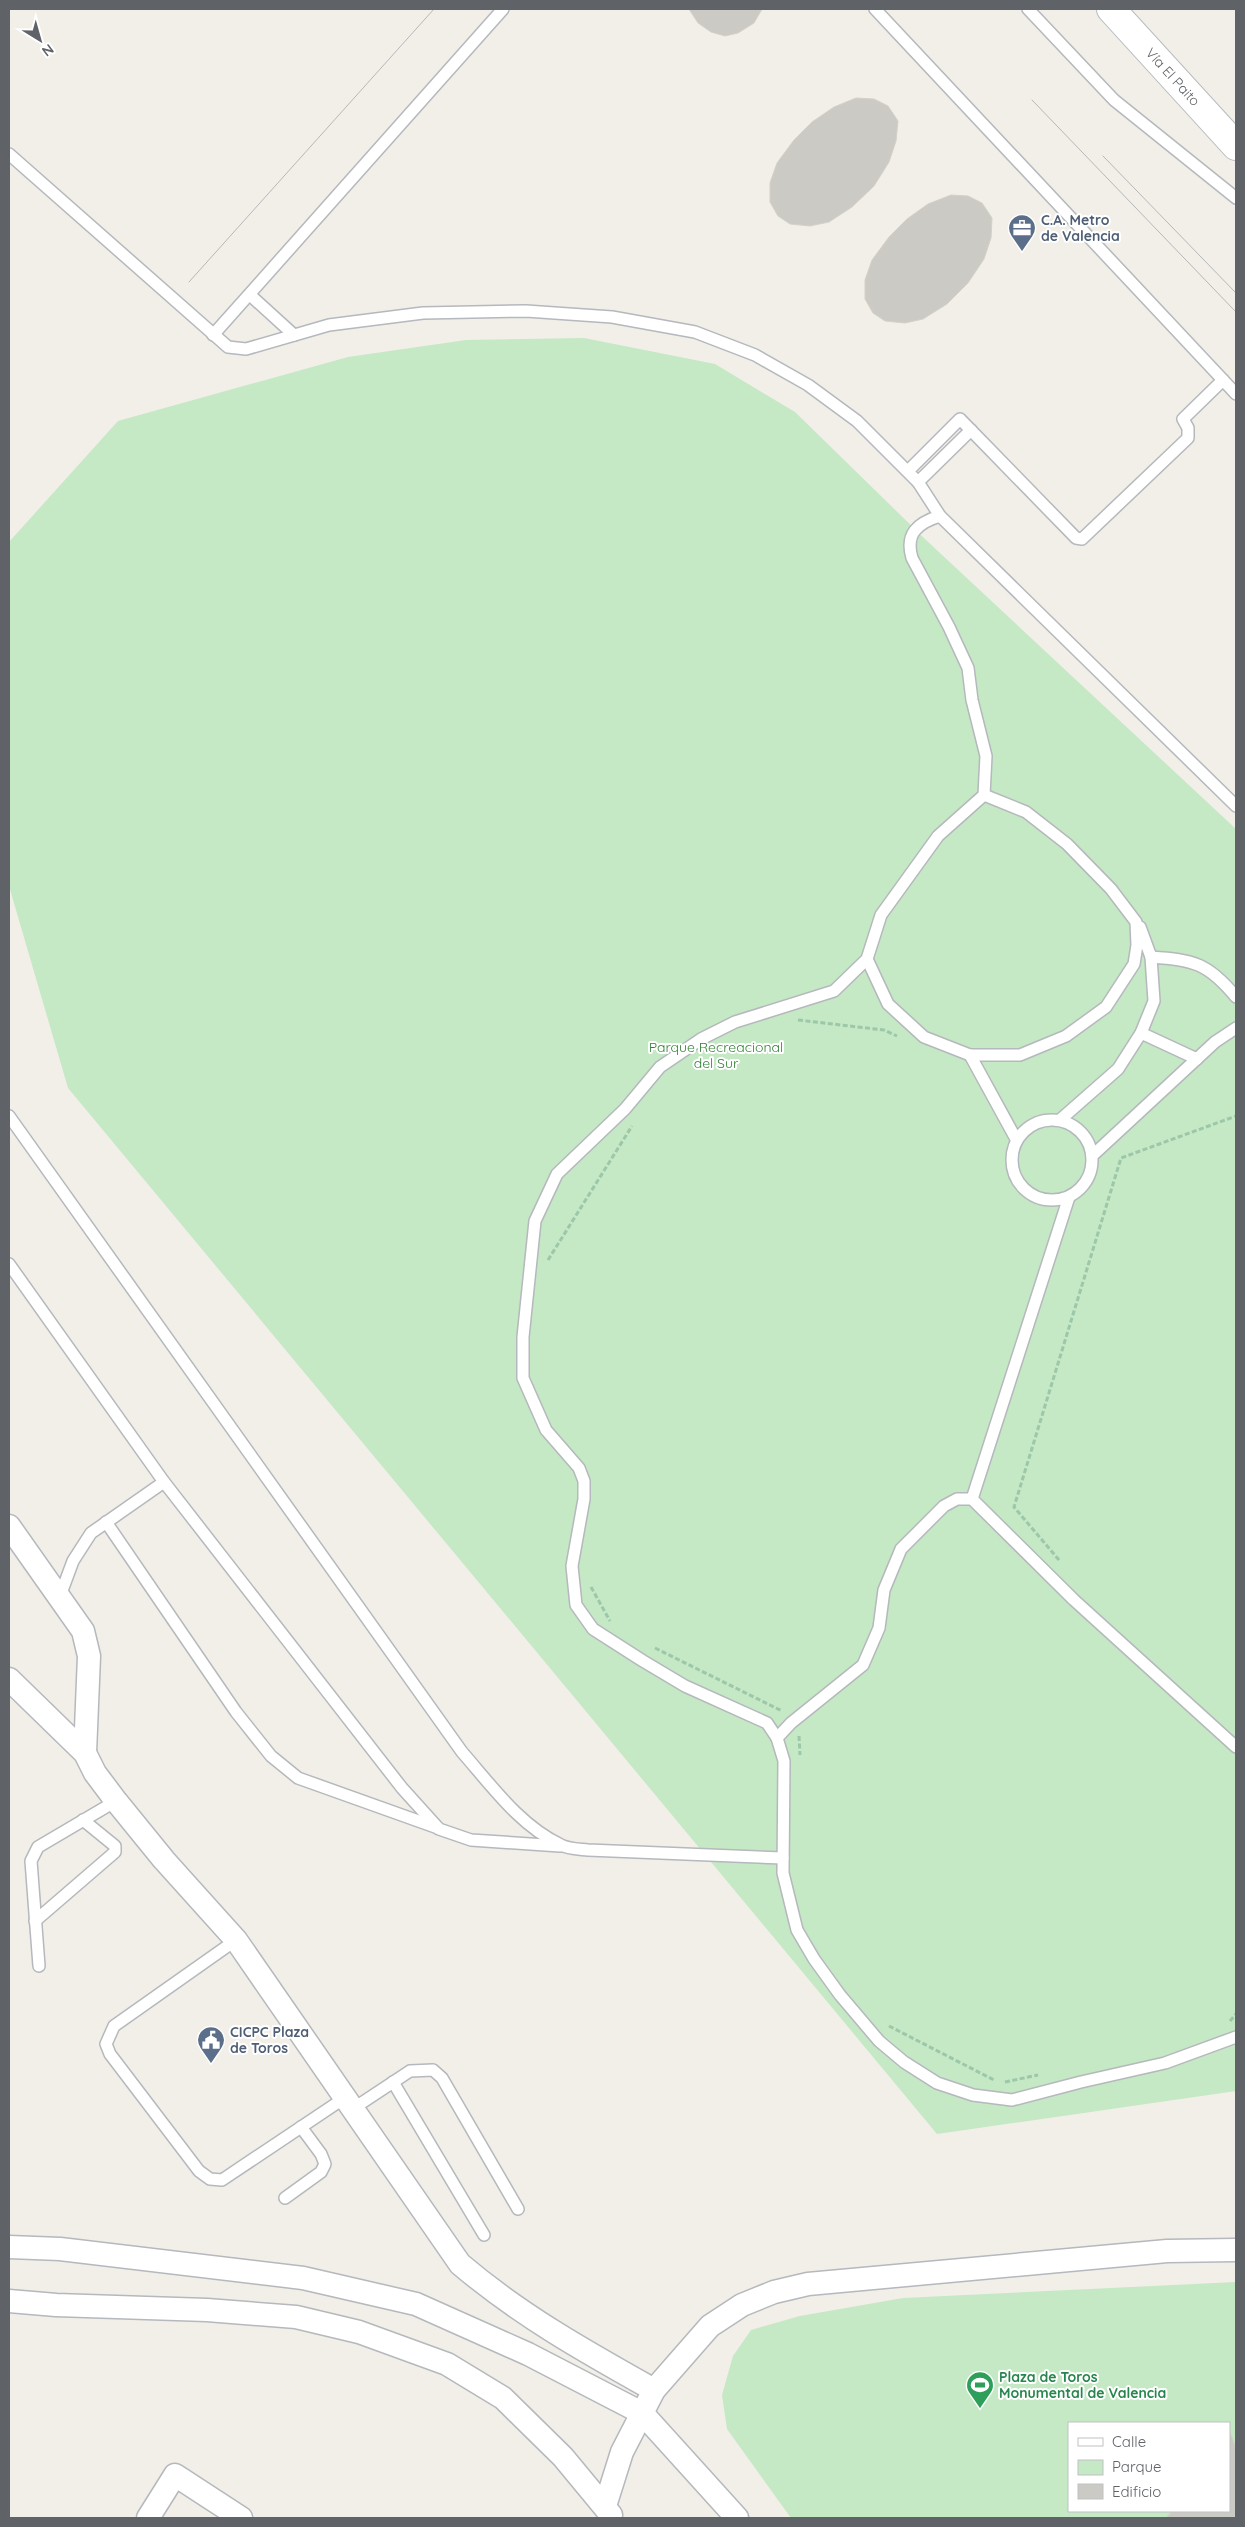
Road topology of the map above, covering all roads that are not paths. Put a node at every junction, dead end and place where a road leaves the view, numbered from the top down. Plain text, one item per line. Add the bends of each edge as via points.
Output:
1 (503, 9) edge
2 (875, 9) edge
3 (1028, 9) edge
4 (1111, 9) edge
5 (1236, 146) edge
6 (9, 154) edge
7 (1236, 198) edge
8 (250, 295) junction
9 (294, 334) junction
10 (213, 335) junction
11 (1223, 380) junction
12 (1236, 394) edge
13 (971, 430) junction
14 (908, 471) junction
15 (918, 482) junction
16 (940, 516) junction
17 (984, 794) junction
18 (1236, 806) edge
19 (1136, 922) junction
20 (1151, 957) junction
21 (867, 959) junction
22 (1236, 997) edge
23 (1236, 1028) edge
24 (1141, 1033) junction
25 (970, 1055) junction
26 (1197, 1059) junction
27 (9, 1116) edge
28 (1061, 1119) junction
29 (1016, 1139) junction
30 (1094, 1155) junction
31 (1069, 1197) junction
32 (9, 1264) edge
33 (164, 1482) junction
34 (972, 1499) junction
35 (106, 1522) junction
36 (9, 1526) edge
37 (60, 1596) junction
38 (9, 1679) edge
39 (777, 1738) junction
40 (1236, 1747) edge
41 (85, 1753) junction
42 (116, 1801) junction
43 (83, 1820) junction
44 (439, 1828) junction
45 (563, 1846) junction
46 (783, 1858) junction
47 (35, 1921) junction
48 (236, 1940) junction
49 (39, 1966) dead end
50 (1236, 2037) edge
51 (393, 2082) junction
52 (350, 2103) junction
53 (301, 2127) junction
54 (285, 2198) dead end
55 (518, 2209) dead end
56 (484, 2235) dead end
57 (9, 2247) edge
58 (1236, 2250) edge
59 (9, 2301) edge
60 (654, 2390) junction
61 (642, 2412) junction
62 (609, 2512) edge
63 (148, 2518) edge
64 (241, 2518) edge
65 (737, 2518) edge

1 - 8 lane
2 - 11 lane
3 - 7 lane via 1114,100
4 - 5 street, Vía El Paito
6 - 10 lane
8 - 9 lane
8 - 10 lane
9 - 10 lane via 246,349 228,347
9 - 14 lane via 329,325 423,313 526,311 612,317 695,332 755,355 808,385 858,421
11 - 12 lane
11 - 13 lane via 1183,419 1188,428 1188,438 1082,539 1076,538
13 - 14 lane via 960,419
13 - 15 lane
14 - 15 lane
15 - 16 lane
16 - 17 lane via 917,528 910,537 909,548 968,668 986,756
16 - 18 lane
17 - 19 lane via 1026,812 1067,844 1111,888
17 - 21 lane via 938,836 881,915
19 - 20 lane
19 - 25 lane via 1134,964 1106,1007 1066,1036 1020,1055
20 - 22 lane via 1198,963 1219,977
20 - 24 lane via 1154,1001
21 - 25 lane via 888,1004 924,1037
21 - 39 lane via 834,991 735,1022 701,1039 660,1067 625,1108 557,1174 535,1221 523,1337 523,1378 546,1430 579,1468 584,1481 584,1499 572,1566 576,1605 593,1629 685,1686 767,1723
23 - 26 lane
24 - 26 lane
24 - 28 lane via 1118,1069
25 - 29 lane
26 - 30 lane
27 - 45 lane via 462,1752 501,1797 532,1826
28 - 29 lane via 1036,1122
28 - 30 lane via 1083,1132
29 - 31 lane via 1011,1164 1021,1188 1043,1200
30 - 31 lane via 1088,1180
31 - 34 lane
32 - 33 lane
33 - 35 lane
33 - 44 lane via 402,1788
34 - 39 lane via 957,1499 944,1506 900,1549 884,1590 879,1628 863,1664
34 - 40 lane via 1074,1600
35 - 37 lane via 91,1532 73,1561
35 - 44 lane via 236,1712 272,1756 298,1778
36 - 37 street
37 - 41 street via 83,1631 89,1656
38 - 41 street
39 - 46 lane via 784,1761
41 - 42 street
42 - 43 lane
42 - 48 street
43 - 47 lane via 34,1852 31,1861
43 - 47 lane via 115,1846 115,1852
44 - 45 lane via 471,1840
45 - 46 lane via 588,1850
46 - 50 lane via 791,1911 797,1930 814,1959 879,2042 937,2083 973,2095 1012,2100 1165,2063
47 - 49 lane
48 - 52 street
48 - 53 lane via 114,2026 106,2044 199,2170 210,2179 222,2180
51 - 52 lane
51 - 55 lane via 410,2071 423,2068 433,2070 442,2078
51 - 56 lane
52 - 53 lane
52 - 60 street via 460,2264 493,2292 557,2335
53 - 54 lane via 325,2164 322,2172
57 - 61 street via 60,2249 302,2278 416,2304 528,2354
58 - 60 street via 1167,2251 808,2284 774,2292 742,2305 710,2326
59 - 62 street via 296,2317 359,2332 438,2361 503,2398 563,2457
60 - 61 street
61 - 62 street via 622,2452
61 - 65 street
63 - 64 street via 175,2475

